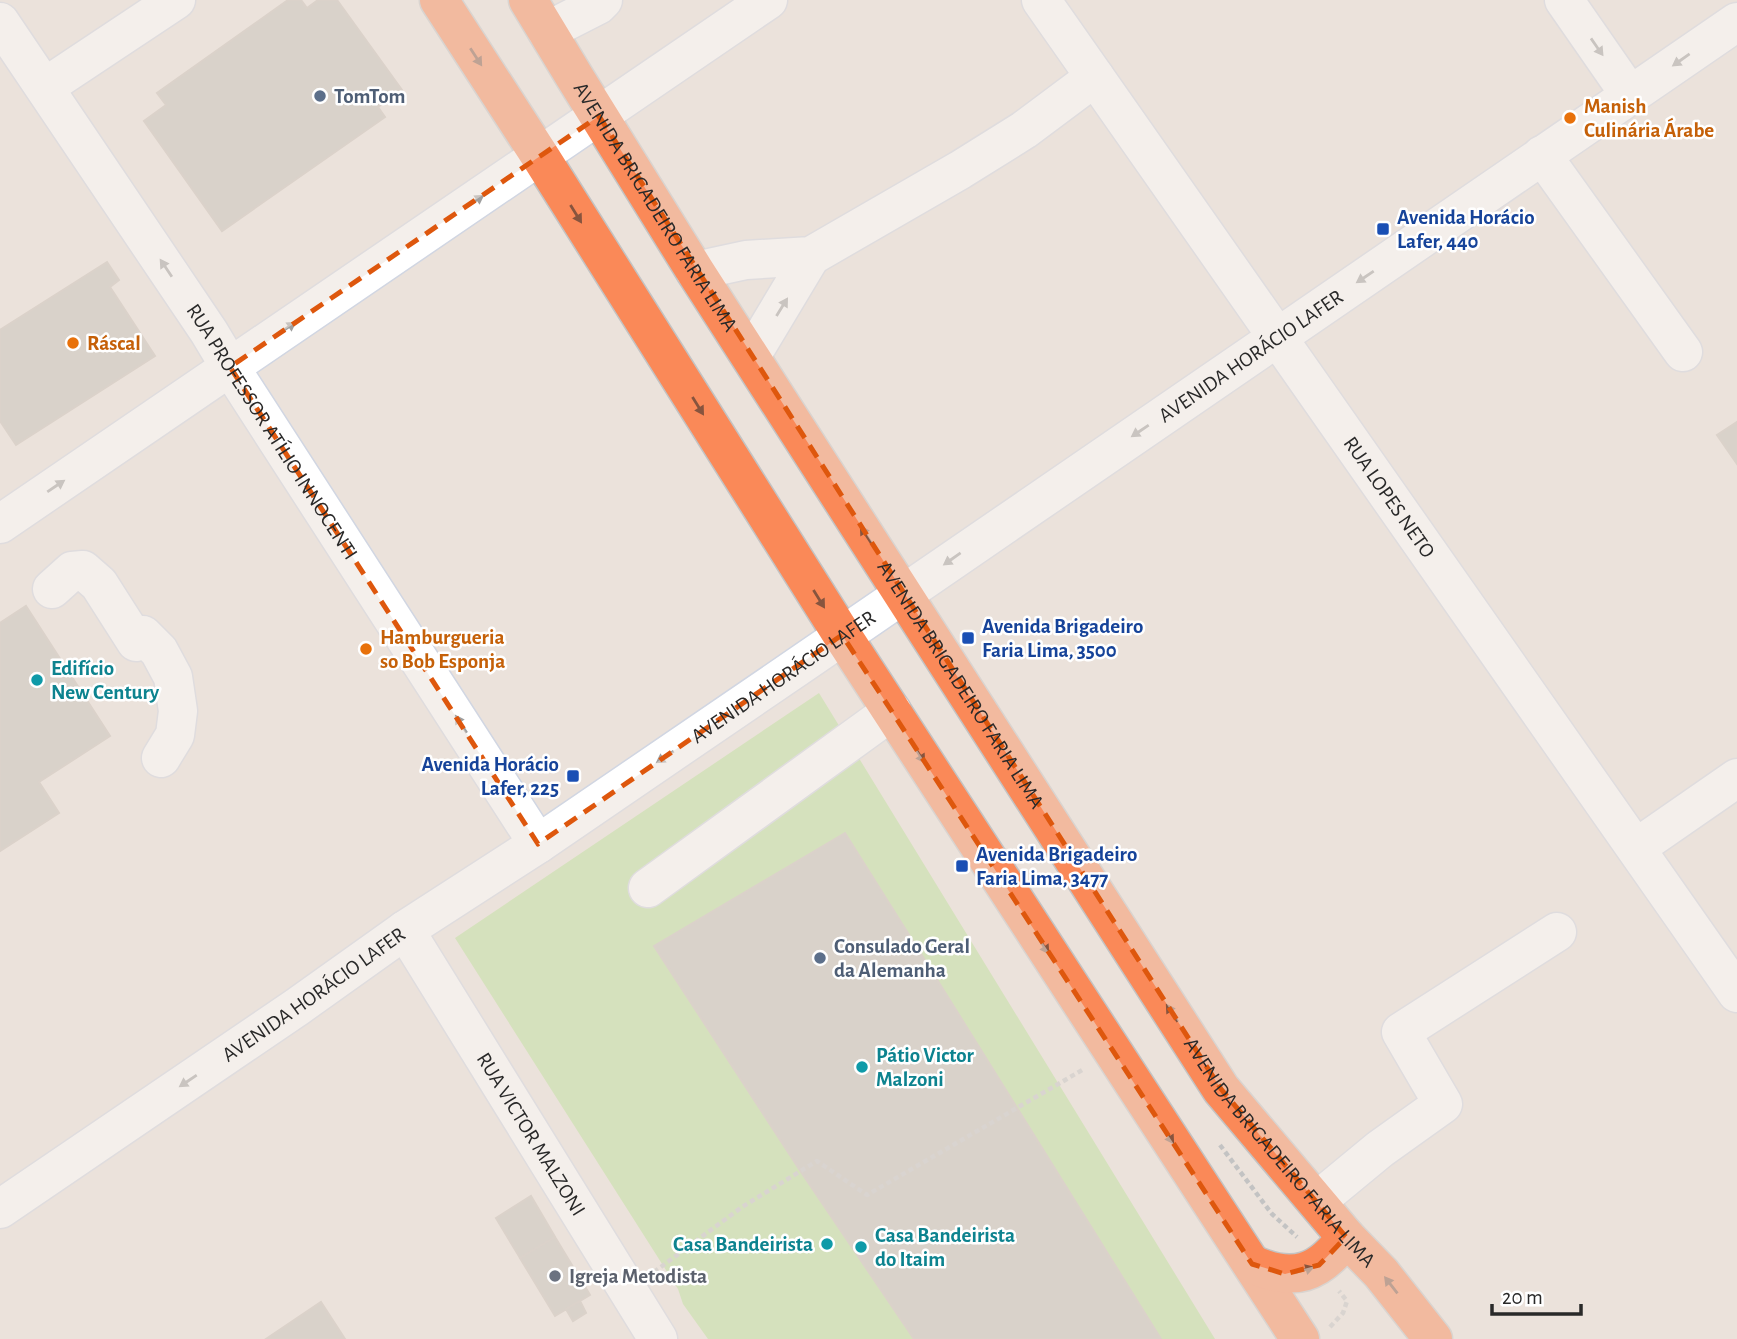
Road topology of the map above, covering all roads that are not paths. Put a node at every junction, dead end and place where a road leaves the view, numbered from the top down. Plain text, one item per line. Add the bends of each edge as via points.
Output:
1 (176, 0) edge
2 (439, 0) edge
3 (603, 0) edge
4 (768, 0) edge
5 (1041, 0) edge
6 (1564, 0) edge
7 (537, 16) edge
8 (0, 22) edge
9 (1737, 22) edge
10 (1095, 77) junction
11 (46, 87) junction
12 (1630, 95) junction
13 (599, 116) junction
14 (1542, 155) junction
15 (540, 156) junction
16 (811, 256) junction
17 (695, 271) junction
18 (1277, 337) junction
19 (1683, 352) dead end
20 (751, 356) junction
21 (230, 366) junction
22 (0, 524) edge
23 (52, 589) dead end
24 (903, 593) junction
25 (842, 635) junction
26 (892, 711) junction
27 (161, 758) dead end
28 (1737, 778) edge
29 (538, 844) junction
30 (1636, 848) junction
31 (648, 888) dead end
32 (405, 930) junction
33 (1557, 932) dead end
34 (1737, 993) edge
35 (1317, 1201) junction
36 (0, 1209) edge
37 (1346, 1237) junction
38 (1252, 1264) junction
39 (649, 1336) edge
40 (1300, 1339) edge
41 (1433, 1339) edge

1 - 11 street
2 -> 15 highway
3 - 7 street via 598,5
4 - 13 street
5 - 10 street, RUA LOPES NETO
6 -> 12 street
7 - 13 highway, AVENIDA BRIGADEIRO FARIA LIMA
8 - 11 street, RUA PROFESSOR ATÍLIO INNOCENTI
9 -> 12 street, AVENIDA HORÁCIO LAFER
10 - 16 street via 1024,130
10 - 18 street, RUA LOPES NETO
21 -> 11 street, RUA PROFESSOR ATÍLIO INNOCENTI
12 - 14 street, AVENIDA HORÁCIO LAFER
13 - 15 street
13 - 17 highway, AVENIDA BRIGADEIRO FARIA LIMA
14 -> 18 street, AVENIDA HORÁCIO LAFER
14 - 19 street
21 -> 15 street
15 -> 25 highway
16 - 17 street via 746,260
20 -> 16 street
17 - 20 highway, AVENIDA BRIGADEIRO FARIA LIMA
18 -> 24 street, AVENIDA HORÁCIO LAFER
18 - 30 street, RUA LOPES NETO
24 -> 20 highway, AVENIDA BRIGADEIRO FARIA LIMA
22 -> 21 street
29 -> 21 street, RUA PROFESSOR ATÍLIO INNOCENTI
23 - 27 street via 72,571 83,570 99,584 136,642 144,635 159,651 173,677 178,711 175,735
24 - 25 street, AVENIDA HORÁCIO LAFER
35 -> 24 highway, AVENIDA BRIGADEIRO FARIA LIMA via 1222,1089
25 - 26 highway
25 -> 29 street, AVENIDA HORÁCIO LAFER
26 - 31 street
26 -> 38 highway
28 - 30 street
29 - 32 street, AVENIDA HORÁCIO LAFER
30 - 34 street, RUA LOPES NETO
32 -> 36 street, AVENIDA HORÁCIO LAFER
32 - 39 street, RUA VICTOR MALZONI via 628,1292
33 - 35 street via 1401,1032 1443,1104
35 - 37 highway, AVENIDA BRIGADEIRO FARIA LIMA
38 -> 37 highway via 1285,1274 1302,1272 1335,1253
41 -> 37 highway, AVENIDA BRIGADEIRO FARIA LIMA
38 - 40 highway

